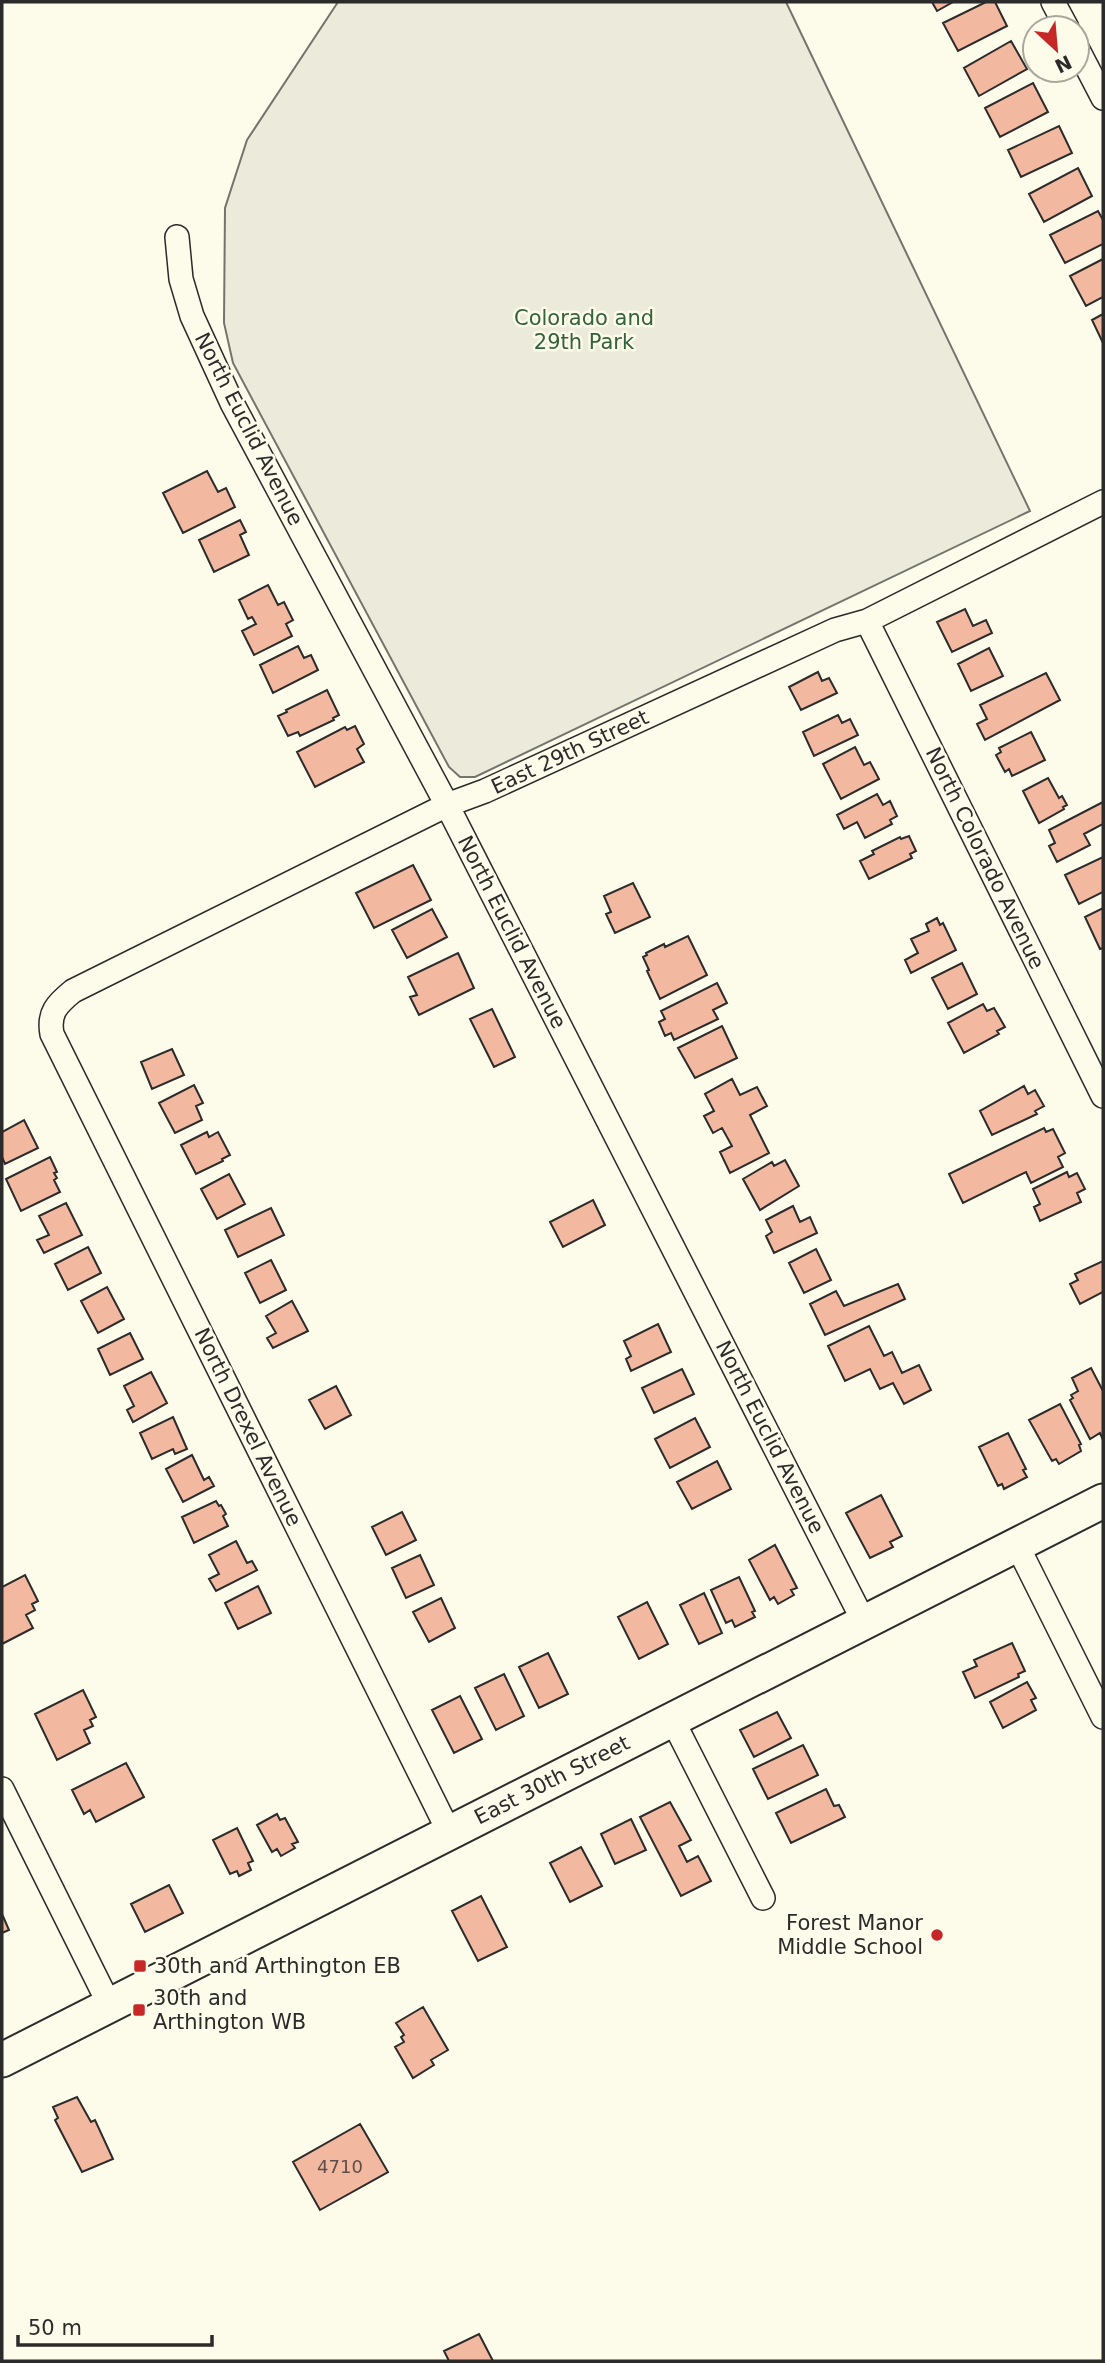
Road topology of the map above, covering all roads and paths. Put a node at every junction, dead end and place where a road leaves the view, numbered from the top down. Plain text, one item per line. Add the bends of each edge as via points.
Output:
1 (1091, 75) edge
2 (1103, 98) edge
3 (177, 237) dead end
4 (1103, 502) edge
5 (867, 621) junction
6 (447, 805) junction
7 (50, 1020) joint
8 (1103, 1096) edge
9 (1103, 1501) edge
10 (1017, 1545) junction
11 (864, 1622) junction
12 (1103, 1717) edge
13 (672, 1719) junction
14 (2, 1789) edge
15 (449, 1832) junction
16 (764, 1898) dead end
17 (110, 2006) junction
18 (2, 2060) edge

1 - 2 street
3 - 6 street, North Euclid Avenue via 181,279 192,316 232,403
4 - 5 street, East 29th Street
5 - 6 street, East 29th Street via 835,630
5 - 8 street, North Colorado Avenue
6 - 7 street, East 29th Street via 72,991
6 - 11 street, North Euclid Avenue
7 - 15 street, North Drexel Avenue via 52,1034
9 - 10 main road, East 30th Street
10 - 11 main road, East 30th Street
10 - 12 street
11 - 13 main road, East 30th Street
13 - 15 main road, East 30th Street
13 - 16 street
14 - 17 street
15 - 17 main road, East 30th Street
17 - 18 main road, East 30th Street

